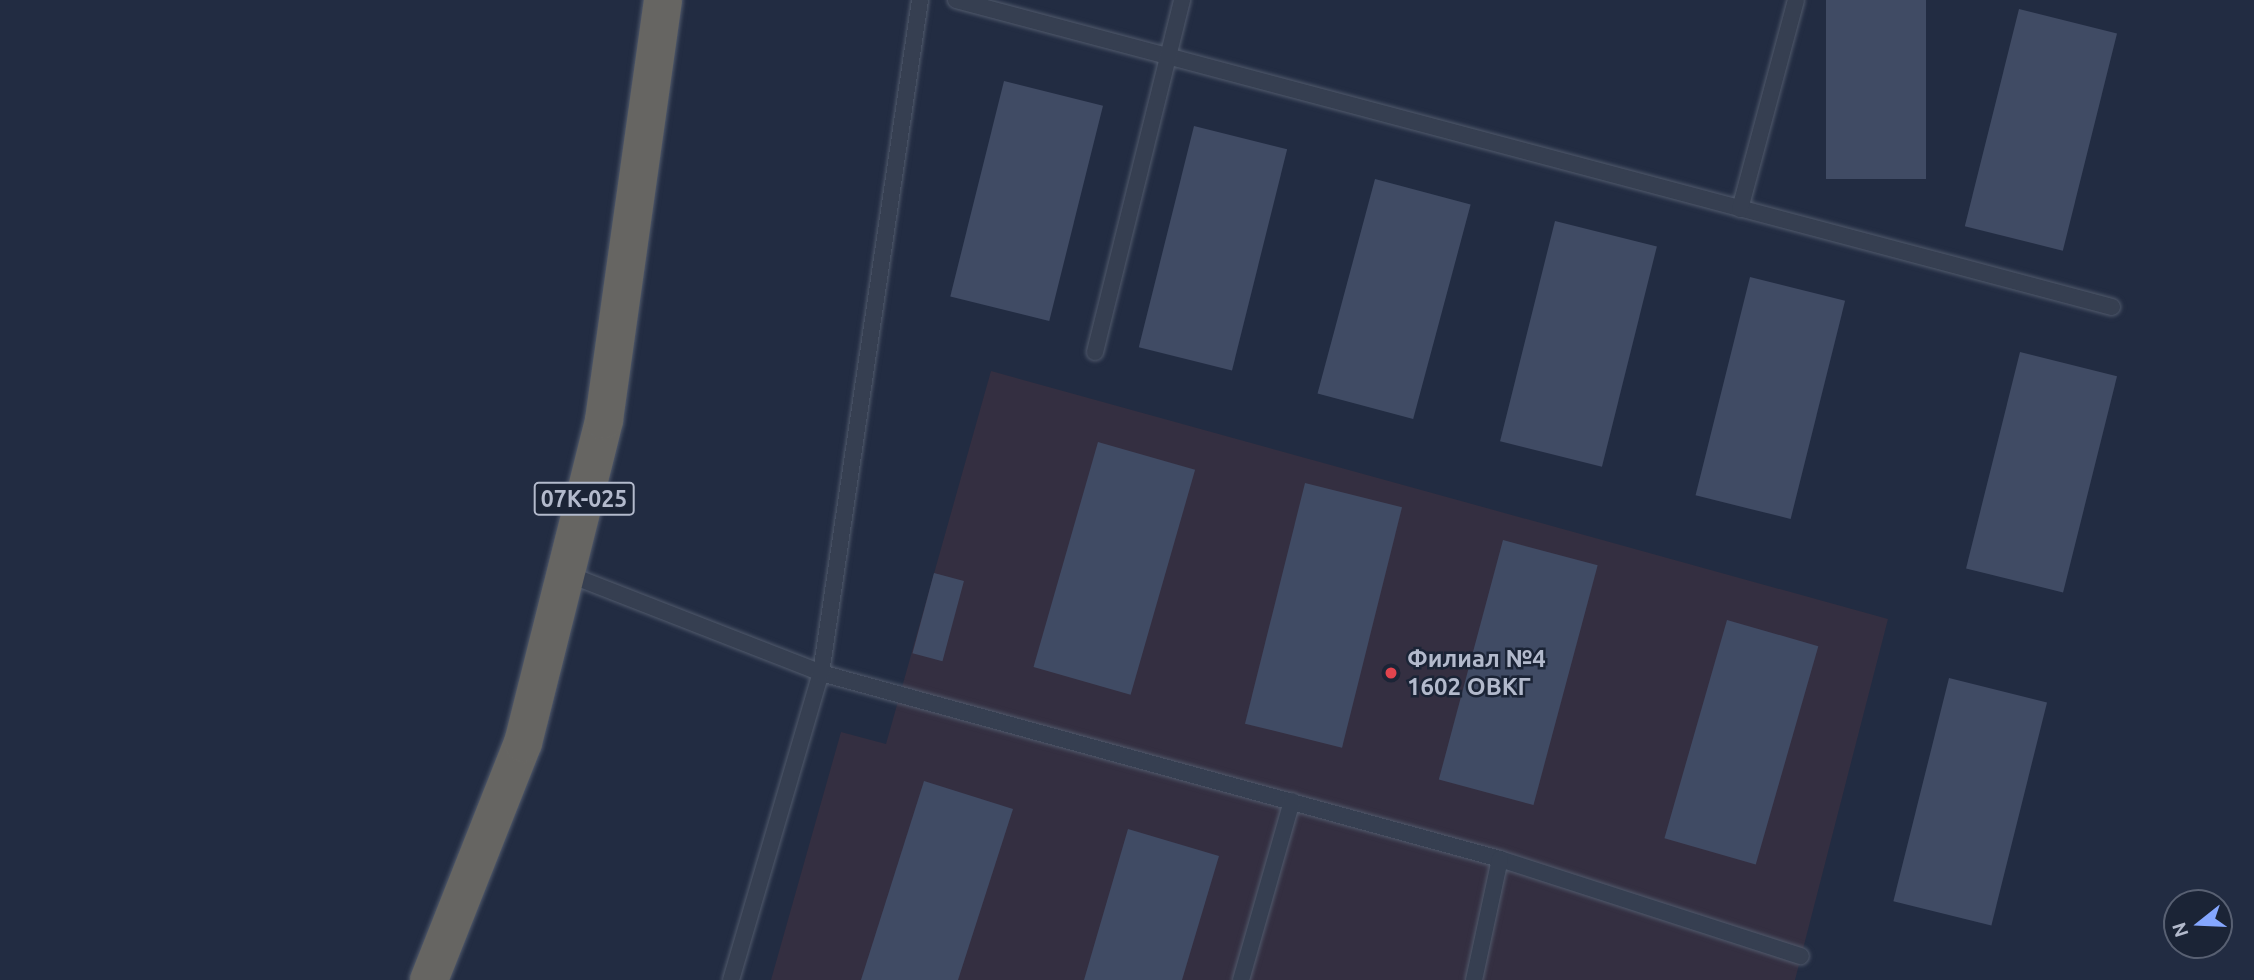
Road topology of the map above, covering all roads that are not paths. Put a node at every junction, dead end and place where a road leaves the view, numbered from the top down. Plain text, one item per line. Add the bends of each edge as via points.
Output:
1 (663, 0) edge
2 (920, 0) edge
3 (956, 0) edge
4 (1182, 0) edge
5 (1796, 0) edge
6 (1167, 57) junction
7 (1740, 209) junction
8 (2112, 307) dead end
9 (1095, 352) dead end
10 (565, 573) junction
11 (821, 673) junction
12 (1292, 802) junction
13 (1500, 859) junction
14 (1801, 956) dead end
15 (429, 980) edge
16 (731, 980) edge
17 (1241, 980) edge
18 (1474, 980) edge

1 - 10 highway, 07К-025 via 604,419
2 - 11 lane
3 - 6 lane
4 - 6 lane
5 - 7 lane
6 - 7 lane
6 - 9 lane
7 - 8 lane
10 - 11 lane
10 - 15 highway, 07К-025 via 523,743
11 - 12 lane
11 - 16 lane
12 - 13 lane
12 - 17 lane
13 - 14 lane
13 - 18 lane

